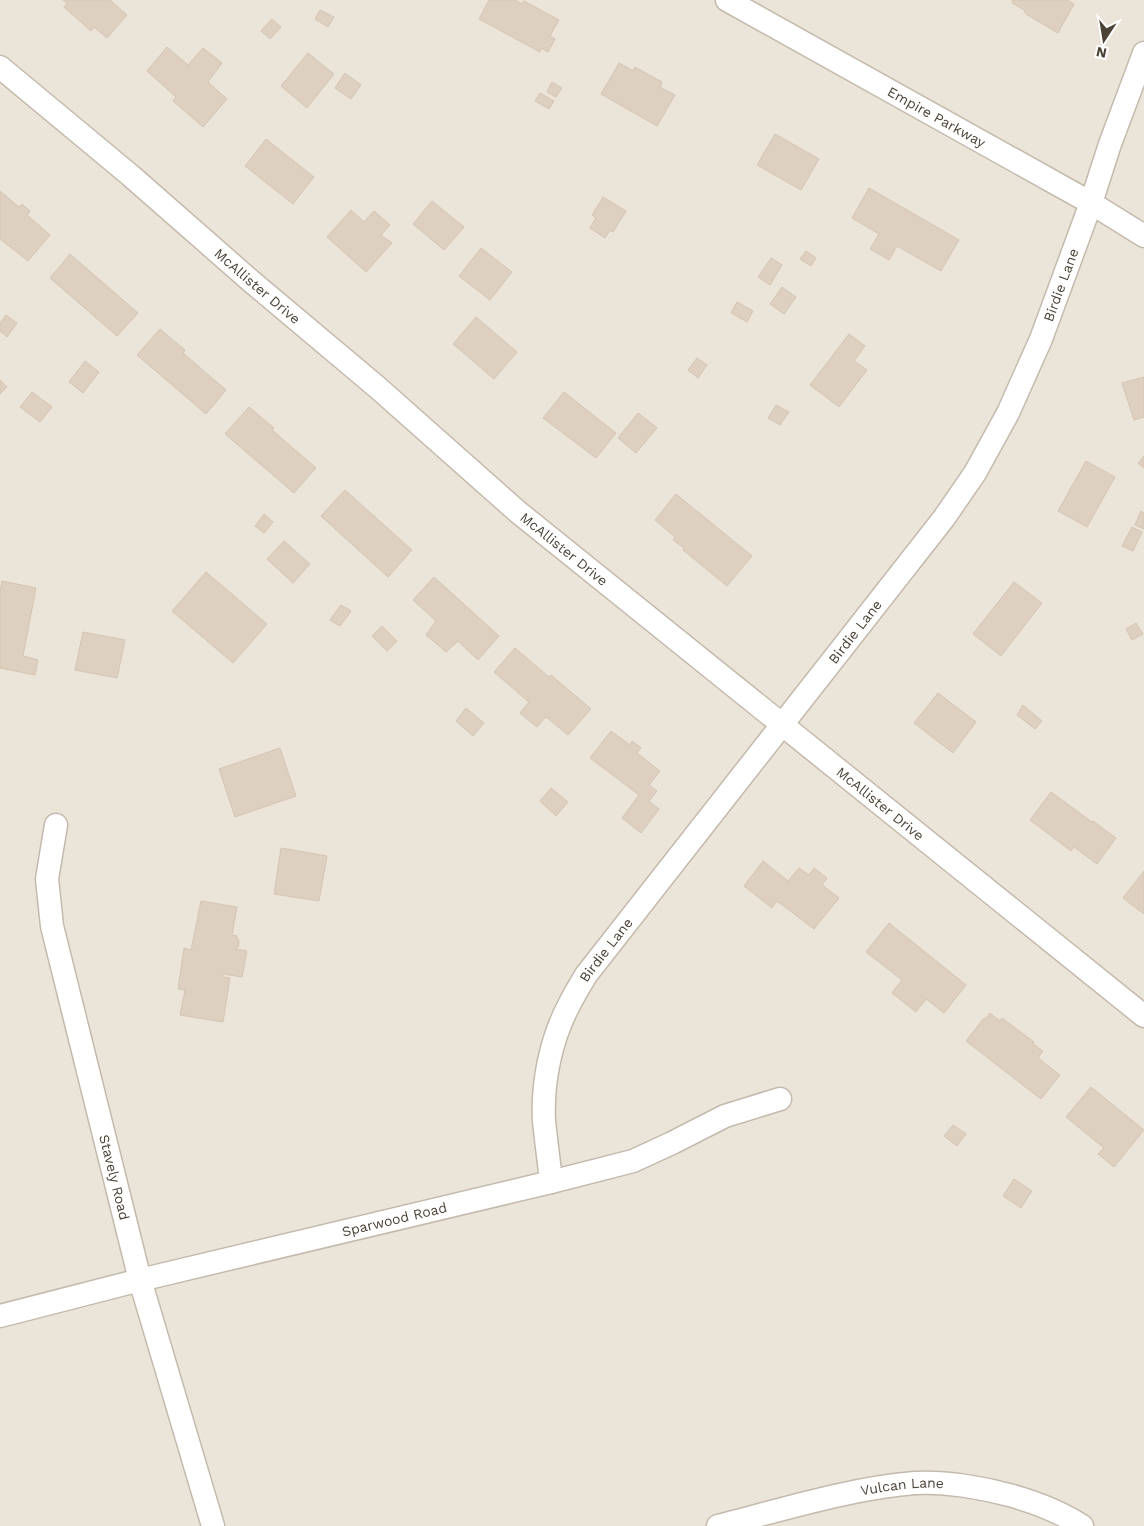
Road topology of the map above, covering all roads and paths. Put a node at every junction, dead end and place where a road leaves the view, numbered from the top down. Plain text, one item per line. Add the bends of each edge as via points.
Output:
1 (727, 0) edge
2 (1144, 53) edge
3 (0, 66) edge
4 (1091, 203) junction
5 (1144, 236) edge
6 (781, 725) junction
7 (56, 825) dead end
8 (1144, 1016) edge
9 (780, 1099) dead end
10 (551, 1182) junction
11 (140, 1280) junction
12 (0, 1316) edge
13 (213, 1526) edge
14 (718, 1526) edge
15 (1082, 1526) edge

1 - 4 street, Empire Parkway
2 - 4 street, Birdie Lane
3 - 6 street, McAllister Drive via 518,512
4 - 5 street, Empire Parkway
4 - 6 street, Birdie Lane via 1041,339 1008,413 974,473 944,518
6 - 8 street, McAllister Drive
6 - 10 street, Birdie Lane via 586,975 568,1005 556,1035 545,1093 544,1119
7 - 11 street, Stavely Road via 47,880 52,926
9 - 10 street, Sparwood Road via 725,1116 633,1161
10 - 11 street, Sparwood Road
11 - 12 street, Sparwood Road
11 - 13 street, Stavely Road
14 - 15 street, Vulcan Lane via 836,1497 917,1483 958,1485 997,1492 1036,1503

